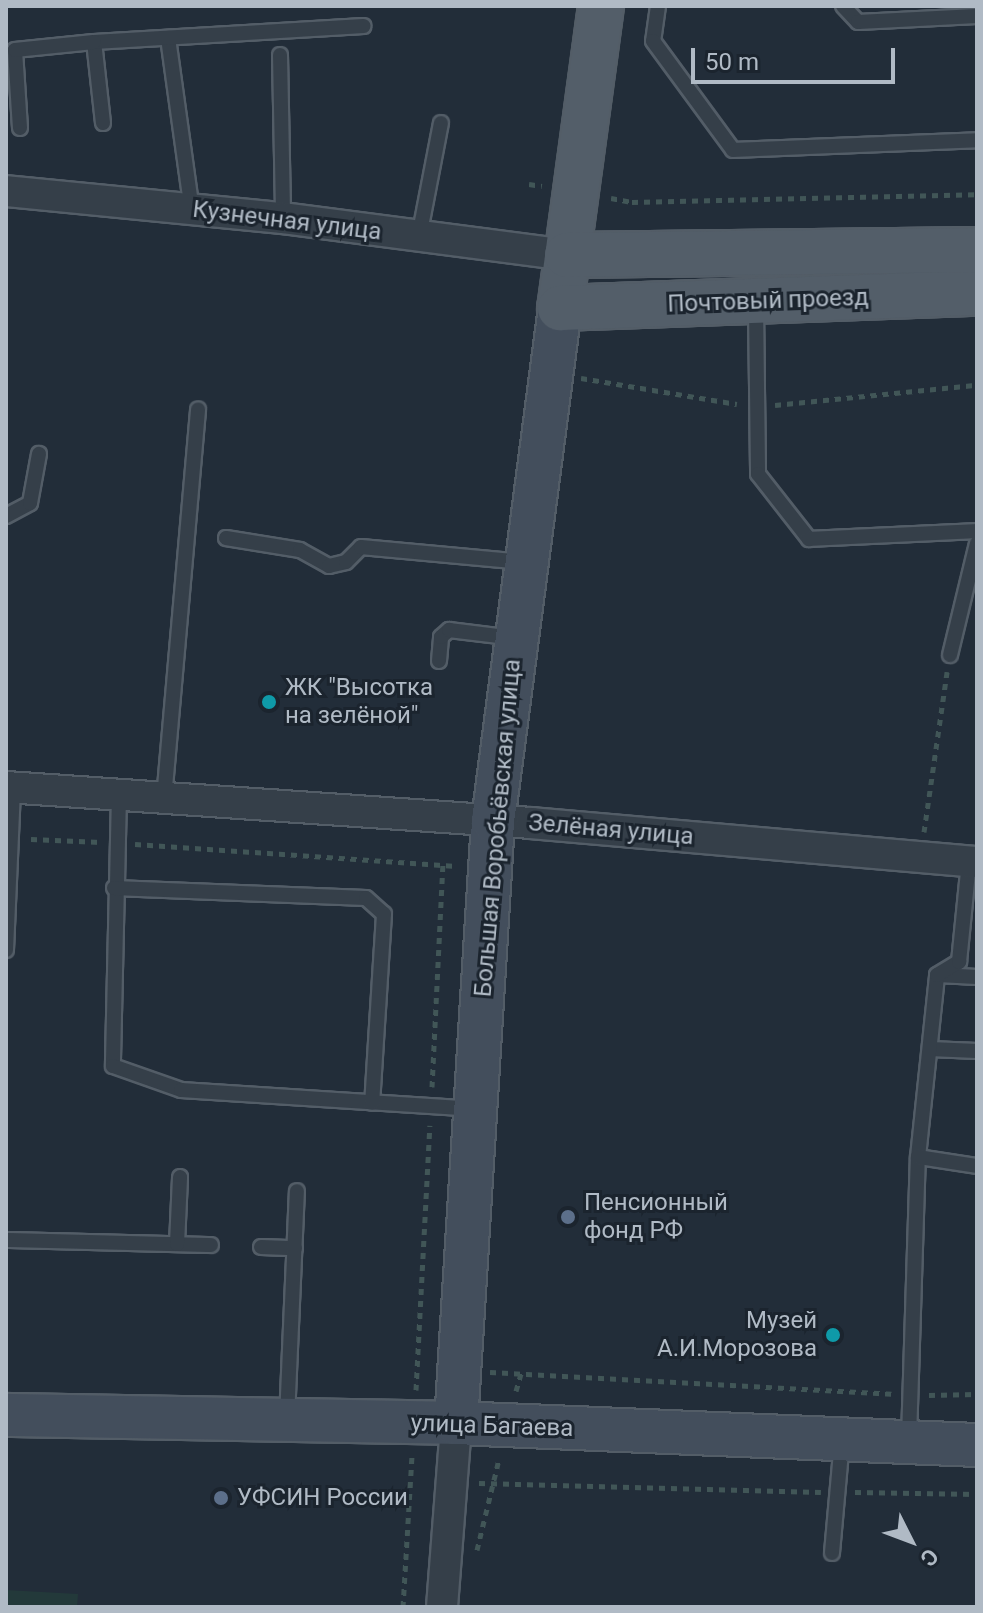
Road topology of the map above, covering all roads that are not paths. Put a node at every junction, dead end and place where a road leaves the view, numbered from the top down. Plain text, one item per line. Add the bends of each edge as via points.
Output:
1 (601, 6) edge
2 (658, 6) edge
3 (843, 6) edge
4 (977, 16) edge
5 (364, 26) dead end
6 (168, 38) junction
7 (94, 42) junction
8 (10, 50) edge
9 (280, 55) dead end
10 (103, 123) dead end
11 (441, 123) dead end
12 (20, 128) dead end
13 (977, 140) edge
14 (6, 191) edge
15 (192, 210) junction
16 (283, 218) junction
17 (419, 237) junction
18 (977, 250) edge
19 (567, 255) junction
20 (977, 293) edge
21 (756, 301) junction
22 (560, 308) junction
23 (198, 409) dead end
24 (39, 454) dead end
25 (6, 516) edge
26 (977, 531) edge
27 (226, 538) dead end
28 (977, 543) edge
29 (523, 562) junction
30 (514, 638) junction
31 (950, 655) road end
32 (439, 661) dead end
33 (10, 788) edge
34 (119, 795) junction
35 (164, 799) junction
36 (493, 821) junction
37 (973, 862) edge
38 (114, 888) junction
39 (6, 950) edge
40 (937, 975) junction
41 (977, 977) edge
42 (930, 1049) junction
43 (977, 1051) edge
44 (372, 1103) junction
45 (475, 1109) junction
46 (918, 1157) junction
47 (977, 1166) edge
48 (180, 1177) dead end
49 (297, 1191) dead end
50 (6, 1240) edge
51 (177, 1244) junction
52 (211, 1245) dead end
53 (261, 1247) dead end
54 (295, 1248) junction
55 (6, 1415) edge
56 (287, 1419) junction
57 (456, 1423) junction
58 (842, 1442) junction
59 (909, 1443) junction
60 (977, 1445) edge
61 (832, 1553) dead end
62 (442, 1607) edge

1 - 19 main road, Большая Воробьёвская улица
2 - 13 lane via 653,41 733,150
3 - 4 lane via 858,22
5 - 6 lane
6 - 7 lane
6 - 15 lane
7 - 8 lane
7 - 10 lane
8 - 12 lane
9 - 16 lane
11 - 17 lane
14 - 15 street, Кузнечная улица
15 - 16 street, Кузнечная улица
16 - 17 street, Кузнечная улица
17 - 19 street, Кузнечная улица
18 - 19 main road, Почтовый проезд
19 - 22 main road, Большая Воробьёвская улица
20 - 21 main road, Почтовый проезд
21 - 22 main road, Почтовый проезд
21 - 26 lane via 758,474 809,539
22 - 29 main road, Большая Воробьёвская улица
23 - 35 lane
24 - 25 lane via 30,503
27 - 29 lane via 300,550 329,566 346,562 361,547
28 - 31 lane
29 - 30 main road, Большая Воробьёвская улица
30 - 32 lane via 449,630 441,637
30 - 36 main road, Большая Воробьёвская улица
33 - 34 street, Зелёная улица
33 - 39 lane
34 - 35 street, Зелёная улица
34 - 38 lane
35 - 36 street, Зелёная улица
36 - 37 street, Зелёная улица
36 - 45 main road, Большая Воробьёвская улица
37 - 40 lane via 959,962
38 - 44 lane via 113,1066 181,1090
38 - 44 lane via 366,898 384,914
40 - 41 lane
40 - 42 lane
42 - 43 lane
42 - 46 lane
44 - 45 lane
45 - 57 main road, Большая Воробьёвская улица
46 - 47 lane
46 - 59 lane
48 - 51 lane
49 - 54 lane
50 - 51 lane
51 - 52 lane
53 - 54 lane
54 - 56 lane
55 - 56 main road, улица Багаева
56 - 57 main road, улица Багаева
57 - 58 main road, улица Багаева
57 - 62 street, Большая Воробьёвская улица
58 - 59 main road, улица Багаева
58 - 61 lane
59 - 60 main road, улица Багаева

